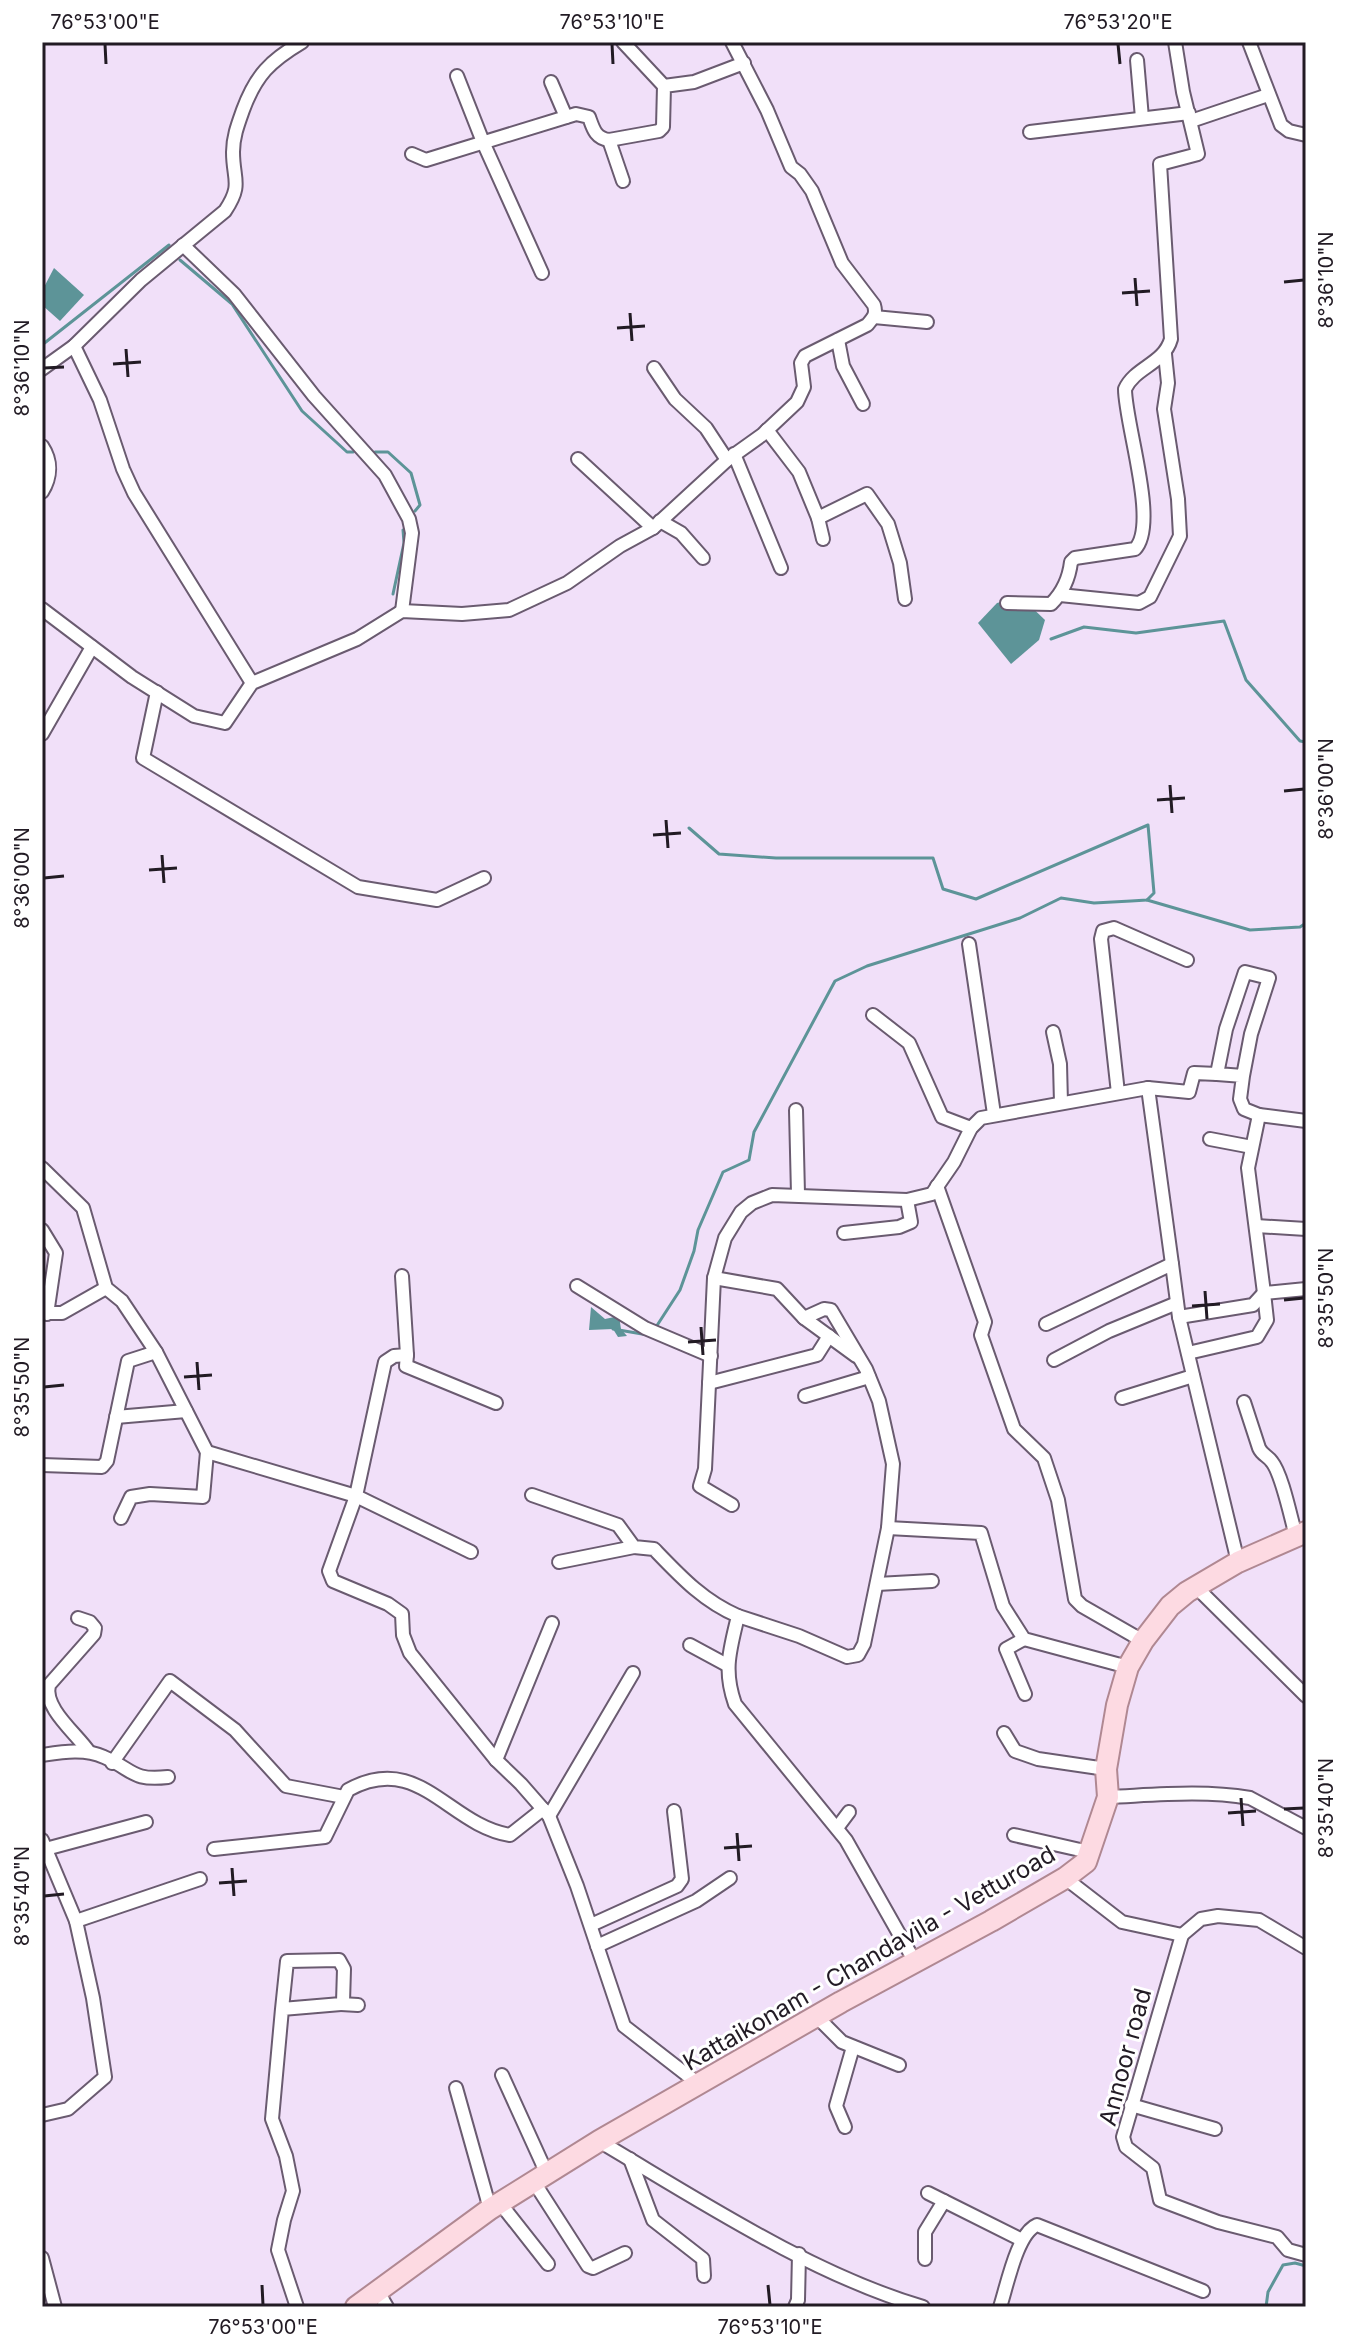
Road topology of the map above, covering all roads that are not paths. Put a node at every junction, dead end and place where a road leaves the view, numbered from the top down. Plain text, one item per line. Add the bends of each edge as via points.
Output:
1 (302, 42) edge
2 (623, 42) edge
3 (732, 42) edge
4 (1175, 42) edge
5 (1249, 42) edge
6 (1137, 60) dead end
7 (744, 63) junction
8 (457, 76) dead end
9 (551, 82) dead end
10 (664, 86) junction
11 (1268, 95) junction
12 (566, 117) junction
13 (1190, 117) junction
14 (1142, 118) junction
15 (1030, 132) dead end
16 (1306, 135) edge
17 (609, 140) junction
18 (483, 142) junction
19 (412, 154) dead end
20 (623, 181) dead end
21 (183, 245) junction
22 (542, 273) dead end
23 (874, 317) junction
24 (927, 322) dead end
25 (838, 340) junction
26 (74, 346) junction
27 (1165, 354) junction
28 (654, 368) dead end
29 (42, 369) edge
30 (863, 404) dead end
31 (767, 430) junction
32 (42, 446) edge
33 (731, 457) junction
34 (578, 459) dead end
35 (42, 492) edge
36 (818, 518) junction
37 (657, 524) junction
38 (823, 539) dead end
39 (703, 558) dead end
40 (781, 568) dead end
41 (1060, 595) junction
42 (905, 599) dead end
43 (1007, 603) dead end
44 (42, 609) edge
45 (402, 611) junction
46 (92, 647) junction
47 (252, 683) junction
48 (157, 692) junction
49 (42, 734) edge
50 (484, 878) dead end
51 (969, 944) dead end
52 (1187, 960) dead end
53 (873, 1015) dead end
54 (1053, 1032) dead end
55 (1217, 1074) junction
56 (1243, 1076) junction
57 (1148, 1088) junction
58 (1118, 1093) junction
59 (1061, 1103) junction
60 (796, 1110) dead end
61 (994, 1114) junction
62 (1259, 1115) junction
63 (1306, 1121) edge
64 (971, 1128) junction
65 (1210, 1139) dead end
66 (1252, 1147) junction
67 (42, 1168) edge
68 (937, 1186) junction
69 (798, 1194) junction
70 (907, 1200) junction
71 (1256, 1226) junction
72 (1306, 1229) edge
73 (42, 1230) edge
74 (844, 1233) dead end
75 (1172, 1264) junction
76 (402, 1276) dead end
77 (714, 1278) junction
78 (577, 1286) dead end
79 (106, 1288) junction
80 (1306, 1289) edge
81 (1264, 1293) junction
82 (1177, 1303) junction
83 (44, 1313) edge
84 (1179, 1317) junction
85 (804, 1318) junction
86 (1046, 1324) dead end
87 (829, 1336) junction
88 (156, 1352) junction
89 (1188, 1353) junction
90 (407, 1355) junction
91 (711, 1356) junction
92 (861, 1360) junction
93 (1054, 1360) dead end
94 (1193, 1376) junction
95 (869, 1377) junction
96 (709, 1383) junction
97 (805, 1396) dead end
98 (1122, 1398) dead end
99 (1244, 1402) dead end
100 (496, 1403) dead end
101 (186, 1411) junction
102 (116, 1417) junction
103 (207, 1452) junction
104 (42, 1465) edge
105 (532, 1495) dead end
106 (356, 1496) junction
107 (732, 1505) dead end
108 (121, 1518) dead end
109 (888, 1528) junction
110 (1301, 1534) edge
111 (634, 1547) junction
112 (471, 1552) dead end
113 (559, 1562) dead end
114 (1238, 1562) junction
115 (932, 1581) dead end
116 (877, 1584) junction
117 (1196, 1587) junction
118 (738, 1616) junction
119 (78, 1618) dead end
120 (552, 1623) dead end
121 (1024, 1639) junction
122 (1143, 1641) junction
123 (690, 1645) dead end
124 (727, 1665) junction
125 (1128, 1667) junction
126 (633, 1673) dead end
127 (1025, 1694) dead end
128 (1306, 1696) edge
129 (48, 1706) edge
130 (1004, 1733) dead end
131 (89, 1752) junction
132 (42, 1755) edge
133 (496, 1760) junction
134 (112, 1763) junction
135 (1106, 1769) junction
136 (168, 1777) dead end
137 (344, 1797) junction
138 (1108, 1797) junction
139 (674, 1811) dead end
140 (546, 1812) junction
141 (849, 1812) dead end
142 (146, 1822) dead end
143 (837, 1828) junction
144 (1306, 1828) edge
145 (1014, 1835) dead end
146 (43, 1846) edge
147 (214, 1849) dead end
148 (1089, 1852) junction
149 (730, 1878) dead end
150 (1065, 1878) junction
151 (200, 1879) dead end
152 (76, 1921) junction
153 (591, 1925) junction
154 (1182, 1935) junction
155 (597, 1946) junction
156 (1306, 1948) edge
157 (915, 1962) junction
158 (341, 2004) junction
159 (358, 2005) dead end
160 (282, 2009) junction
161 (816, 2016) junction
162 (853, 2047) junction
163 (899, 2065) dead end
164 (502, 2075) dead end
165 (700, 2085) junction
166 (456, 2088) dead end
167 (1131, 2105) junction
168 (42, 2115) edge
169 (845, 2127) dead end
170 (1215, 2129) dead end
171 (599, 2141) junction
172 (630, 2159) junction
173 (540, 2178) junction
174 (928, 2193) dead end
175 (944, 2201) junction
176 (495, 2206) junction
177 (1022, 2240) junction
178 (625, 2253) dead end
179 (799, 2254) junction
180 (1306, 2255) edge
181 (42, 2258) edge
182 (925, 2259) dead end
183 (548, 2264) dead end
184 (704, 2276) dead end
185 (1203, 2291) dead end
186 (382, 2298) edge
187 (55, 2307) edge
188 (297, 2307) edge
189 (356, 2307) edge
190 (795, 2307) edge
191 (921, 2307) edge
192 (1000, 2307) edge

1 - 21 street via 267,66 253,84 234,135 233,198
2 - 10 street
3 - 7 street
4 - 13 street
5 - 11 street
6 - 14 street
7 - 10 street via 694,82
7 - 23 street via 791,167 812,191 842,263 874,305
8 - 18 street
9 - 12 street
10 - 17 street via 659,131
11 - 13 street
11 - 16 street via 1281,125
12 - 17 street via 582,113 597,136
12 - 18 street
13 - 14 street
13 - 27 street via 1198,154 1160,164 1171,339
14 - 15 street
17 - 20 street
18 - 19 street via 426,160
18 - 22 street
21 - 26 street
21 - 45 street via 234,294 385,475 412,533
23 - 24 street
23 - 25 street
25 - 30 street via 843,366
25 - 31 street via 805,356 803,394
26 - 29 street
26 - 47 street via 134,493
27 - 41 street via 1129,380 1125,389 1143,504 1140,544 1075,558
27 - 41 street via 1164,409 1180,536 1150,597 1139,603
28 - 33 street via 675,399
31 - 33 street
31 - 36 street via 799,472
32 - 35 street via 50,465
33 - 37 street
33 - 40 street
34 - 37 street
36 - 38 street
36 - 42 street via 867,494 888,524
37 - 39 street via 681,533
37 - 45 street via 567,583 509,610
41 - 43 street via 1051,604
44 - 46 street
45 - 47 street via 357,639
46 - 48 street
46 - 49 street
47 - 48 street via 225,723 194,716
48 - 50 street via 143,758 358,887 437,900
51 - 61 street
52 - 58 street via 1114,928 1103,931
53 - 64 street via 909,1043 942,1117
54 - 59 street
55 - 56 street
55 - 56 street via 1245,972 1269,978
55 - 57 street via 1194,1073 1189,1092
56 - 62 street via 1244,1109
57 - 58 street
57 - 75 street
58 - 59 street
59 - 61 street
60 - 69 street
61 - 64 street
62 - 63 street
62 - 66 street
64 - 68 street
65 - 66 street
66 - 71 street via 1248,1168
67 - 79 street via 83,1208
68 - 70 street via 932,1194
68 - 122 street via 985,1322 981,1335 1014,1429 1044,1458 1058,1500 1075,1599
69 - 70 street
69 - 77 street via 772,1195 741,1212 725,1238
70 - 74 street via 911,1222
71 - 72 street
71 - 81 street
73 - 83 street via 56,1253
75 - 82 street
75 - 86 street
76 - 90 street
77 - 85 street via 777,1289
77 - 91 street
78 - 91 street via 645,1328
79 - 83 street via 62,1313
79 - 88 street via 122,1301
80 - 81 street
81 - 84 street via 1253,1305
81 - 89 street via 1267,1320 1257,1337
82 - 84 street
82 - 93 street
84 - 89 street
85 - 87 street
85 - 92 street via 831,1310
87 - 92 street
87 - 96 street via 817,1355
88 - 101 street
88 - 102 street via 128,1361
89 - 94 street
90 - 100 street via 406,1366
90 - 106 street via 385,1362
91 - 96 street
92 - 95 street
94 - 98 street
94 - 114 street
95 - 97 street
95 - 109 street via 893,1464
96 - 107 street via 700,1486
99 - 110 street via 1259,1448 1272,1461
101 - 102 street
101 - 103 street
102 - 104 street via 102,1467
103 - 106 street
103 - 108 street via 203,1497 131,1497
105 - 111 street via 618,1525
106 - 112 street
106 - 133 street via 329,1571 333,1581 402,1614 410,1653
109 - 116 street
109 - 121 street via 981,1533 1003,1606
110 - 114 main road, Kattaikonam - Chandavila - Vetturoad
111 - 113 street
111 - 118 street via 654,1549 695,1591
114 - 117 main road, Kattaikonam - Chandavila - Vetturoad
115 - 116 street
116 - 118 street via 858,1655 847,1657
117 - 122 main road, Kattaikonam - Chandavila - Vetturoad via 1170,1606
117 - 128 street
118 - 124 street
119 - 129 street via 90,1622 94,1634 49,1685
120 - 133 street
121 - 125 street
121 - 127 street via 1006,1649
122 - 125 main road, Kattaikonam - Chandavila - Vetturoad
123 - 124 street
124 - 143 street via 735,1704
125 - 135 main road, Kattaikonam - Chandavila - Vetturoad
126 - 140 street
129 - 131 street
130 - 135 street via 1015,1751
131 - 132 street
131 - 134 street
133 - 140 street
134 - 136 street via 144,1779
134 - 137 street via 170,1681 235,1730 286,1786
135 - 138 main road, Kattaikonam - Chandavila - Vetturoad
137 - 140 street via 370,1780 409,1781 494,1832 510,1835
137 - 147 street via 325,1837
138 - 144 street via 1210,1793 1250,1798
138 - 148 main road, Kattaikonam - Chandavila - Vetturoad
139 - 153 street via 682,1879 677,1886
140 - 153 street
141 - 143 street
142 - 146 street
143 - 157 street
145 - 148 street
146 - 152 street
148 - 150 main road, Kattaikonam - Chandavila - Vetturoad via 1086,1862
149 - 155 street via 696,1901
150 - 154 street via 1122,1922
150 - 157 main road, Kattaikonam - Chandavila - Vetturoad
151 - 152 street
152 - 168 street via 105,2077 68,2109
153 - 155 street
154 - 156 street via 1201,1919 1259,1920
154 - 167 street, Annoor road
155 - 165 street via 624,2026
157 - 161 main road, Kattaikonam - Chandavila - Vetturoad
158 - 159 street
158 - 160 street
158 - 160 street via 344,1969 339,1960 304,1959 287,1961
160 - 188 street via 272,2119 293,2191 278,2250
161 - 162 street
161 - 165 main road, Kattaikonam - Chandavila - Vetturoad
162 - 163 street
162 - 169 street via 836,2106
164 - 173 street
165 - 171 main road, Kattaikonam - Chandavila - Vetturoad
166 - 176 street
167 - 170 street
167 - 180 street, Annoor road via 1123,2137 1126,2147 1153,2168 1160,2200 1277,2237 1288,2250
171 - 172 street
171 - 173 main road, Kattaikonam - Chandavila - Vetturoad
172 - 179 street
172 - 184 street via 653,2220 703,2259
173 - 176 main road, Kattaikonam - Chandavila - Vetturoad
173 - 178 street via 588,2266
174 - 175 street
175 - 177 street
175 - 182 street via 925,2232
176 - 183 street
176 - 186 main road, Kattaikonam - Chandavila - Vetturoad
177 - 185 street via 1037,2225
177 - 192 street
179 - 190 street
179 - 191 street
181 - 187 street
186 - 189 main road, Kattaikonam - Chandavila - Vetturoad

